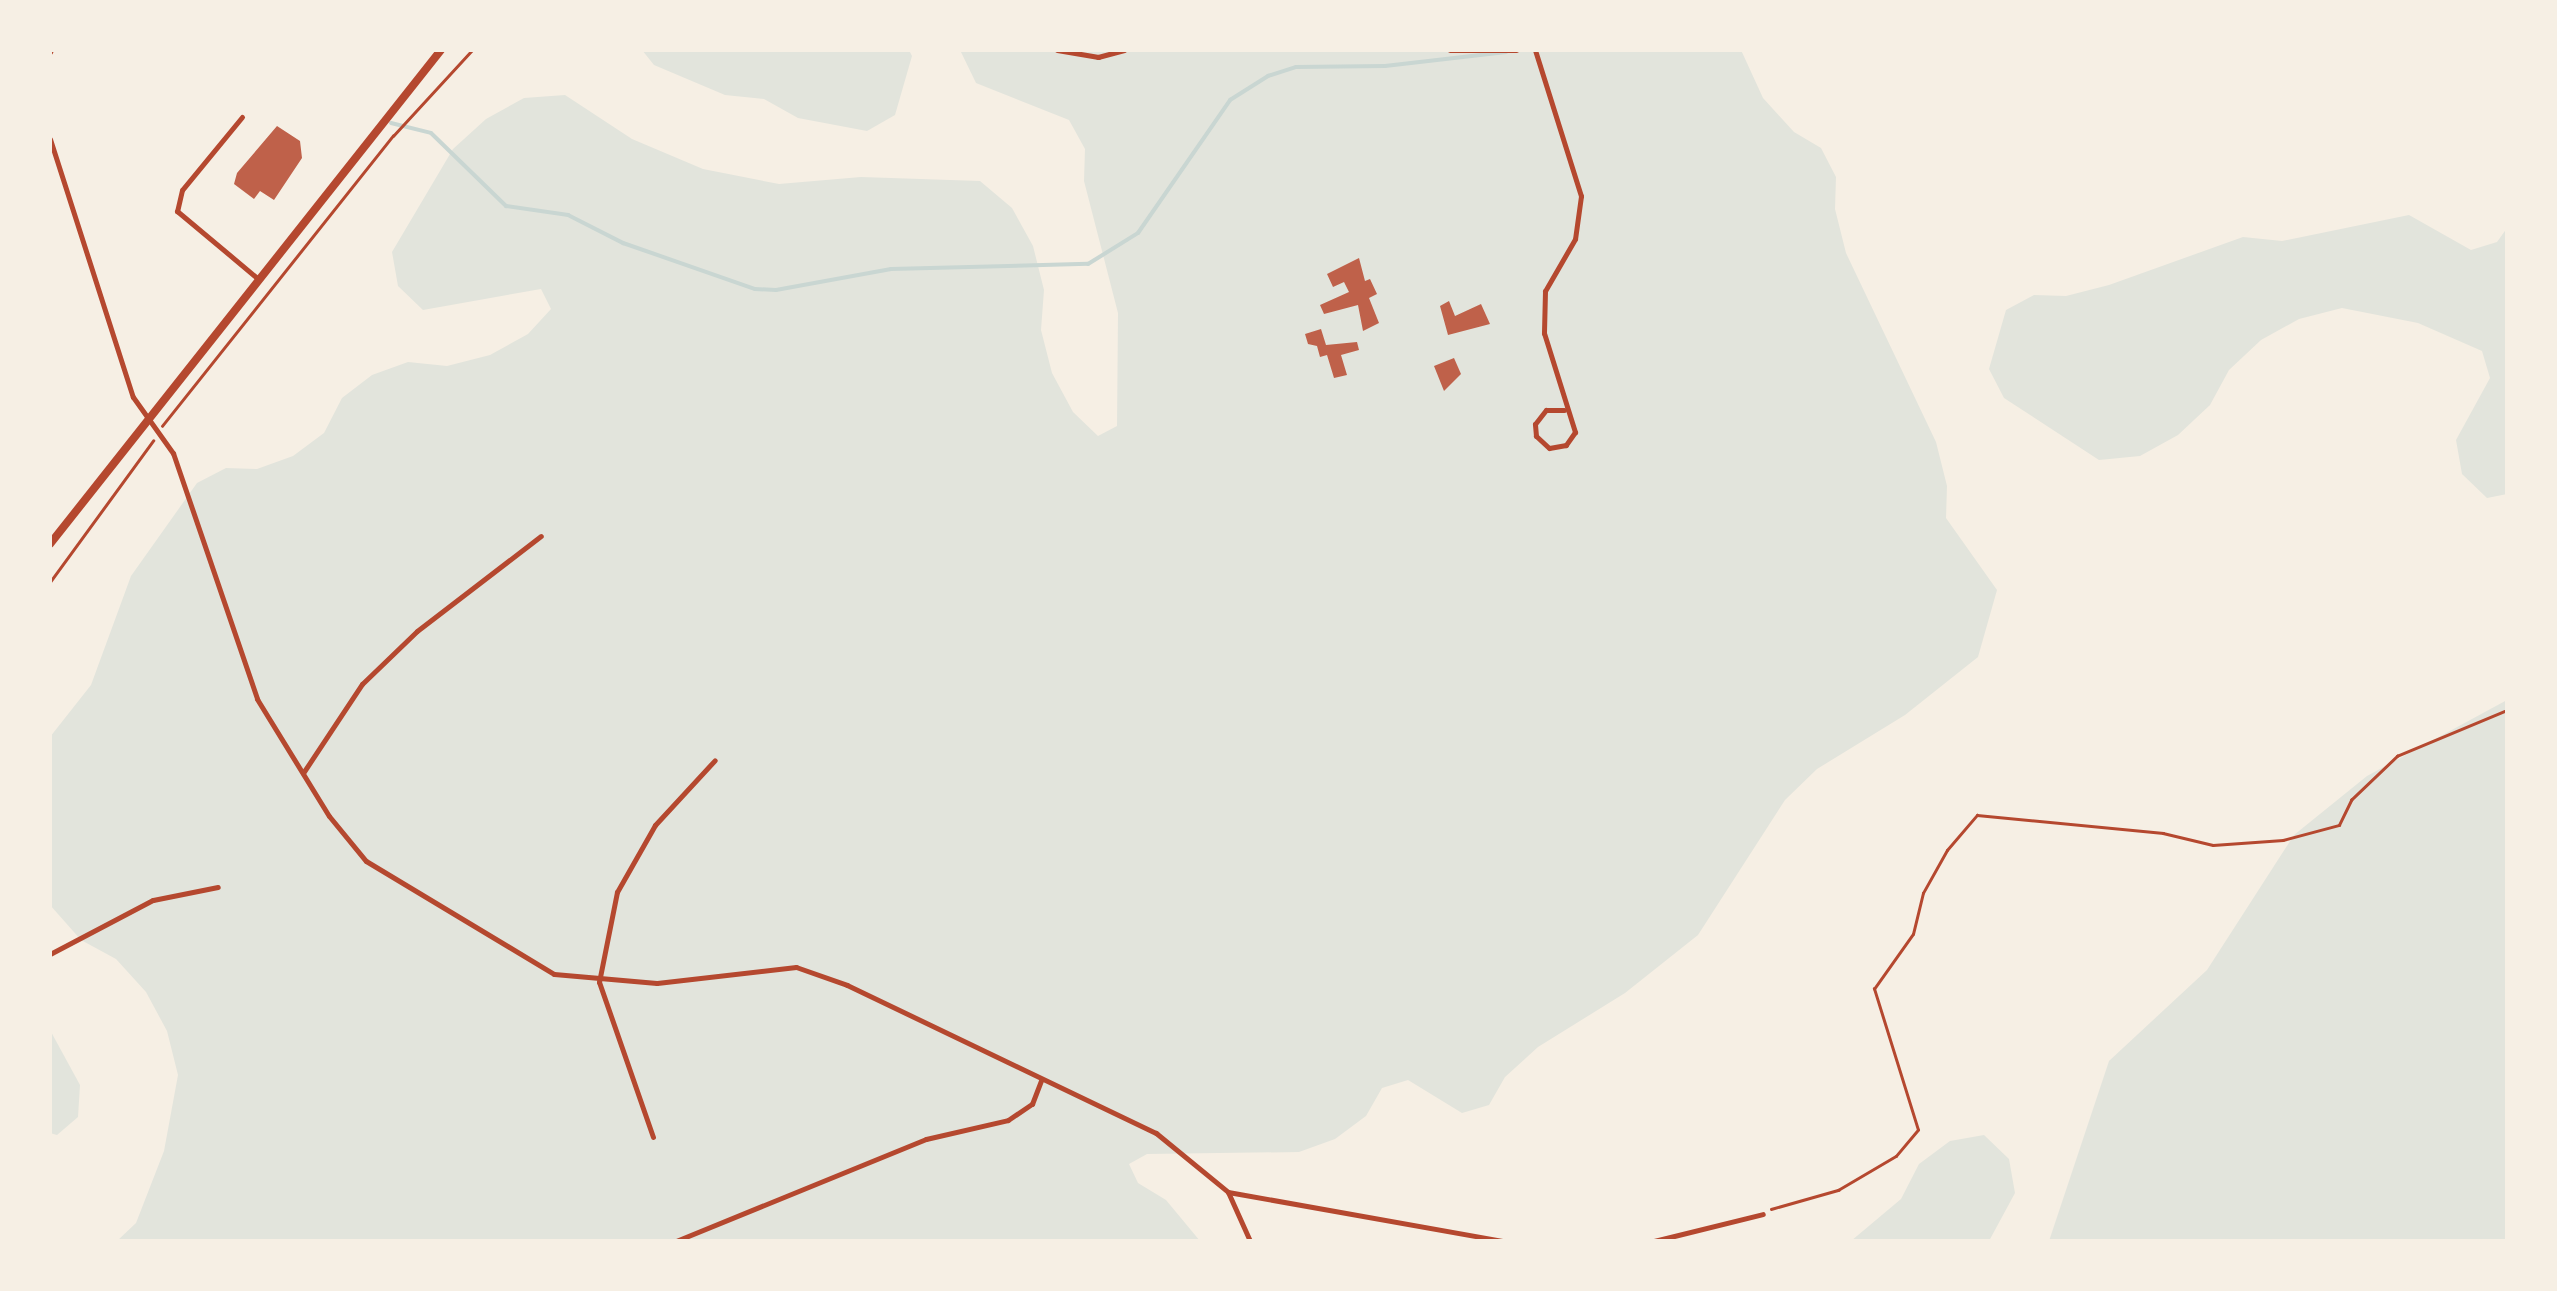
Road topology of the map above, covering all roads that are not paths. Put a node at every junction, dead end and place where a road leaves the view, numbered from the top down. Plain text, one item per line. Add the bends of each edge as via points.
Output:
1 (441, 50) edge
2 (1057, 50) edge
3 (1124, 50) edge
4 (1450, 50) edge
5 (1516, 50) edge
6 (1535, 50) edge
7 (242, 117) dead end
8 (50, 139) edge
9 (257, 278) junction
10 (1564, 410) junction
11 (144, 420) junction
12 (541, 536) dead end
13 (50, 544) edge
14 (715, 760) dead end
15 (302, 773) junction
16 (218, 887) dead end
17 (50, 954) edge
18 (599, 982) junction
19 (1041, 1080) junction
20 (653, 1137) dead end
21 (1228, 1192) junction
22 (1763, 1214) road end
23 (676, 1241) edge
24 (1250, 1241) edge
25 (1504, 1241) edge
26 (1654, 1241) edge

1 - 9 main road
2 - 3 street via 1098,58
4 - 5 street
6 - 10 street via 1581,196 1575,239 1545,291 1544,333
7 - 9 street via 182,190 178,212
8 - 11 street
9 - 11 main road
10 - 10 street via 1546,410 1535,424 1536,436 1549,448 1574,436 1574,422
11 - 13 main road
11 - 15 street via 172,453 257,699
12 - 15 street via 417,631 362,684
14 - 18 street via 654,825 616,892
15 - 18 street via 366,861 554,974
16 - 17 street via 153,900
18 - 19 street via 657,984 796,966
18 - 20 street
19 - 21 street via 1156,1132
19 - 23 street via 1032,1104 1008,1120 926,1139
21 - 24 street
21 - 25 street
22 - 26 street

